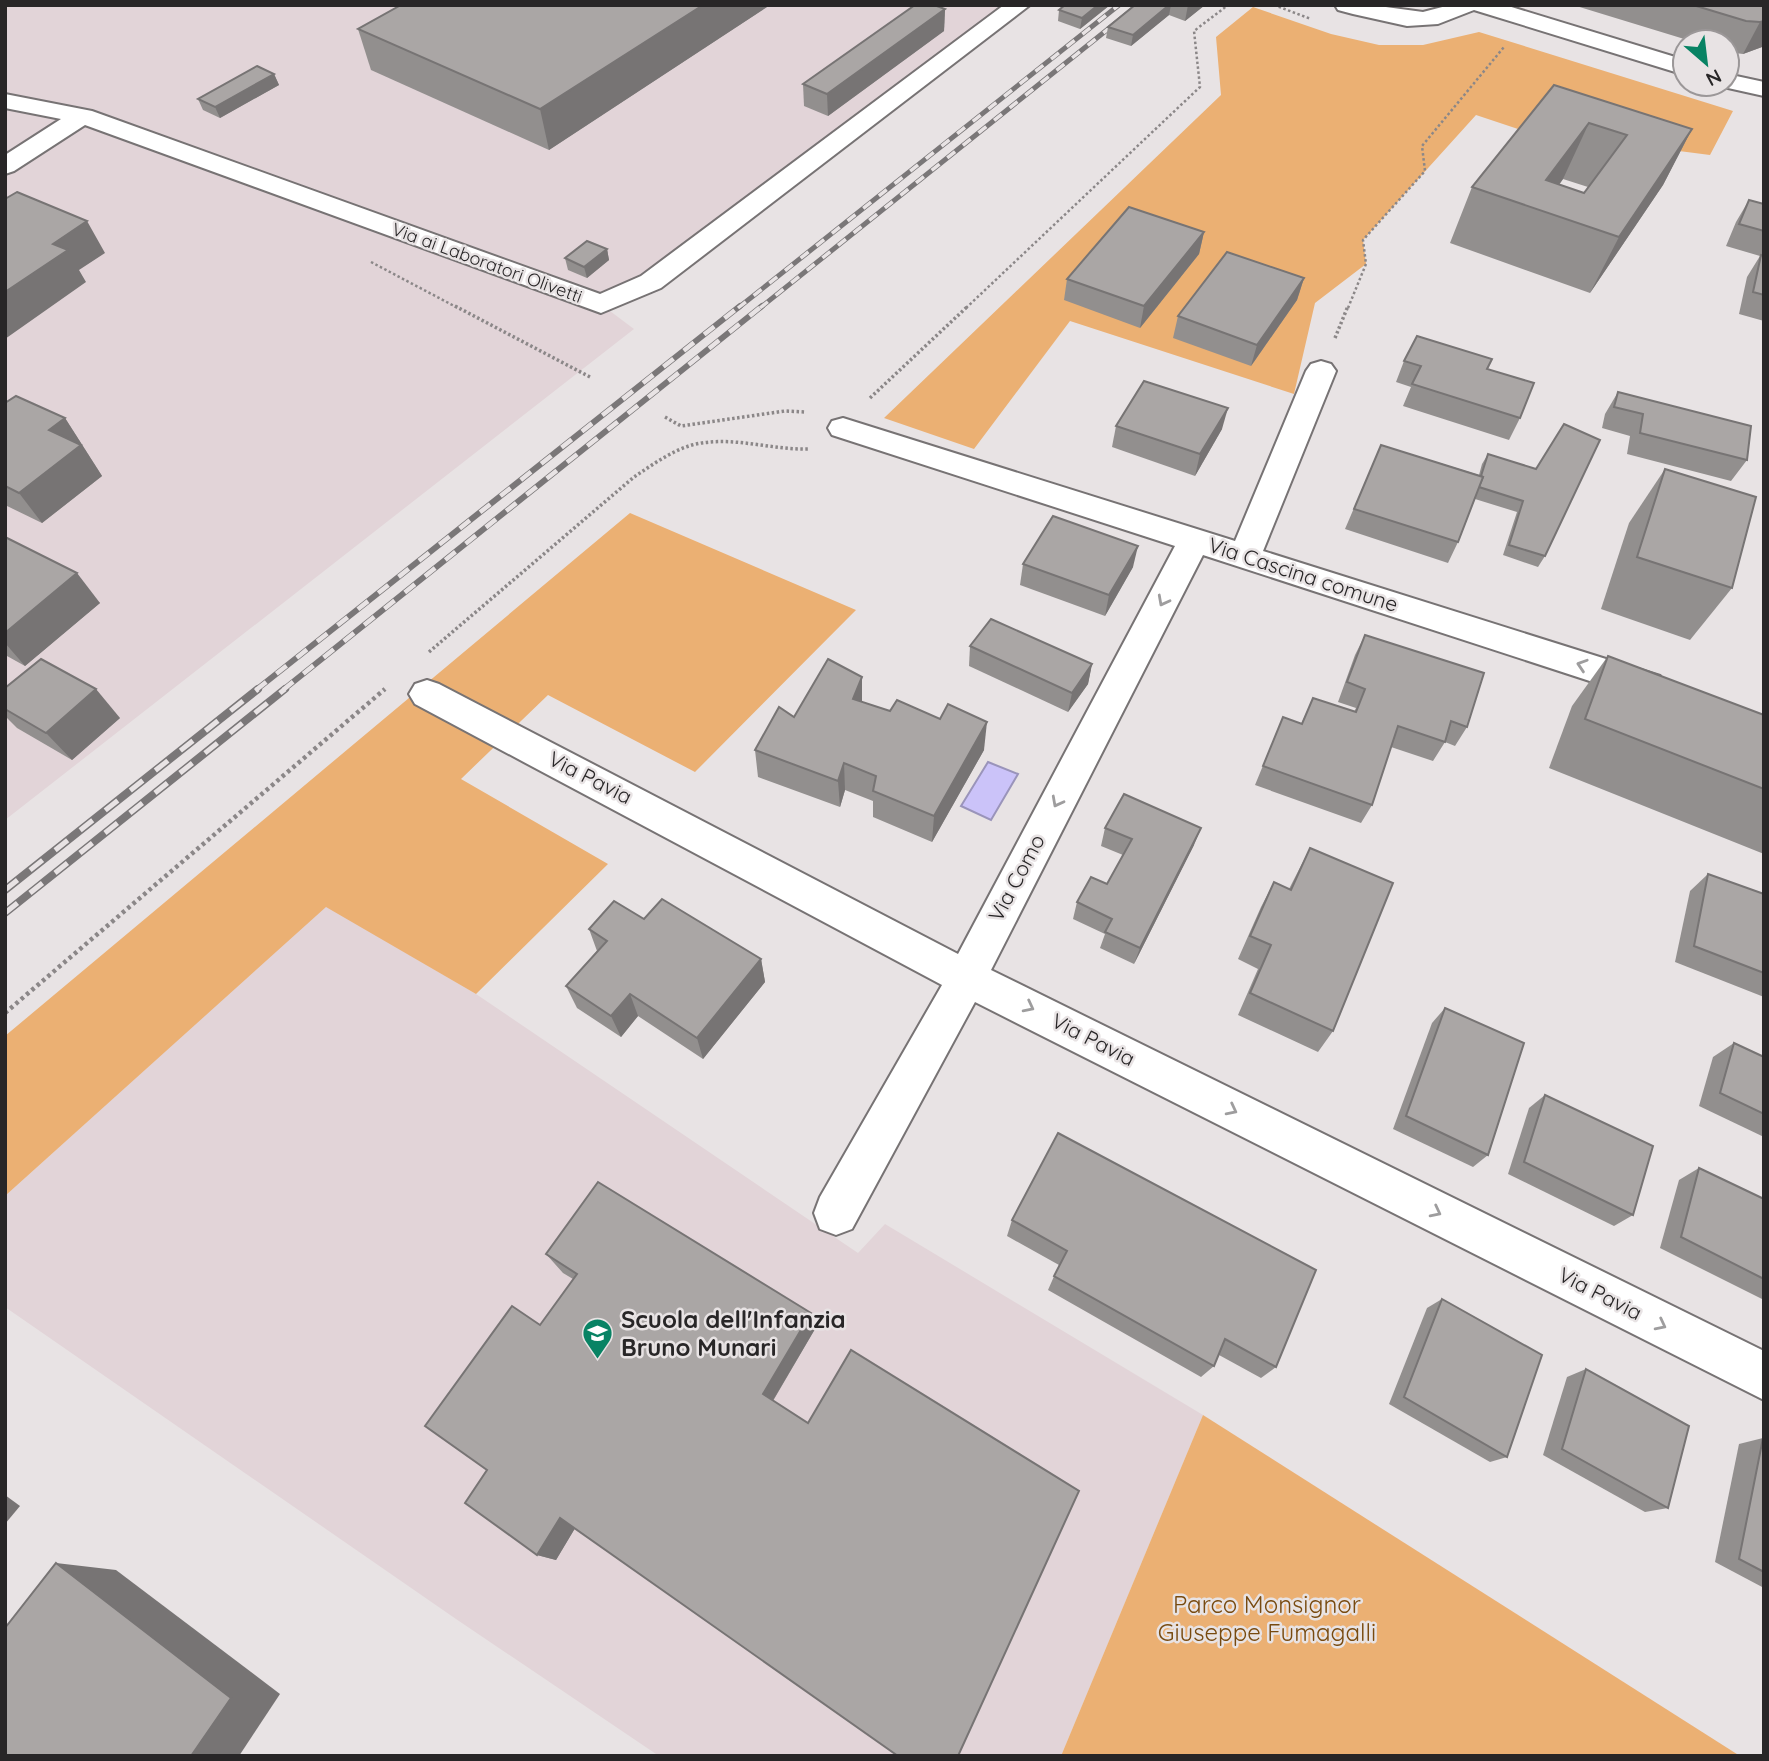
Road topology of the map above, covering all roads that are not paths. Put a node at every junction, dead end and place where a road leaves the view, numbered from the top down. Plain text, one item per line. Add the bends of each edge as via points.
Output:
1 (1019, 5) edge
2 (1346, 5) edge
3 (1467, 5) edge
4 (1481, 5) edge
5 (1671, 64) edge
6 (1741, 84) edge
7 (1764, 89) edge
8 (5, 101) edge
9 (83, 116) junction
10 (5, 166) edge
11 (1321, 371) road end
12 (842, 428) road end
13 (1195, 540) junction
14 (1245, 556) junction
15 (427, 694) dead end
16 (1684, 698) edge
17 (967, 978) junction
18 (836, 1213) dead end
19 (1764, 1376) edge

1 - 9 street, Via ai Laboratori Olivetti via 651,282 601,304
2 - 3 street via 1409,19 1437,18
4 - 5 street
6 - 7 street
8 - 9 street, Via ai Laboratori Olivetti
9 - 10 street
11 - 14 street
12 - 13 street, Via Cascina comune
13 - 14 street, Via Cascina comune
13 -> 17 street, Via Como
16 -> 14 street, Via Cascina comune
15 - 17 street, Via Pavia
17 - 18 street, Via Como
17 -> 19 street, Via Pavia

